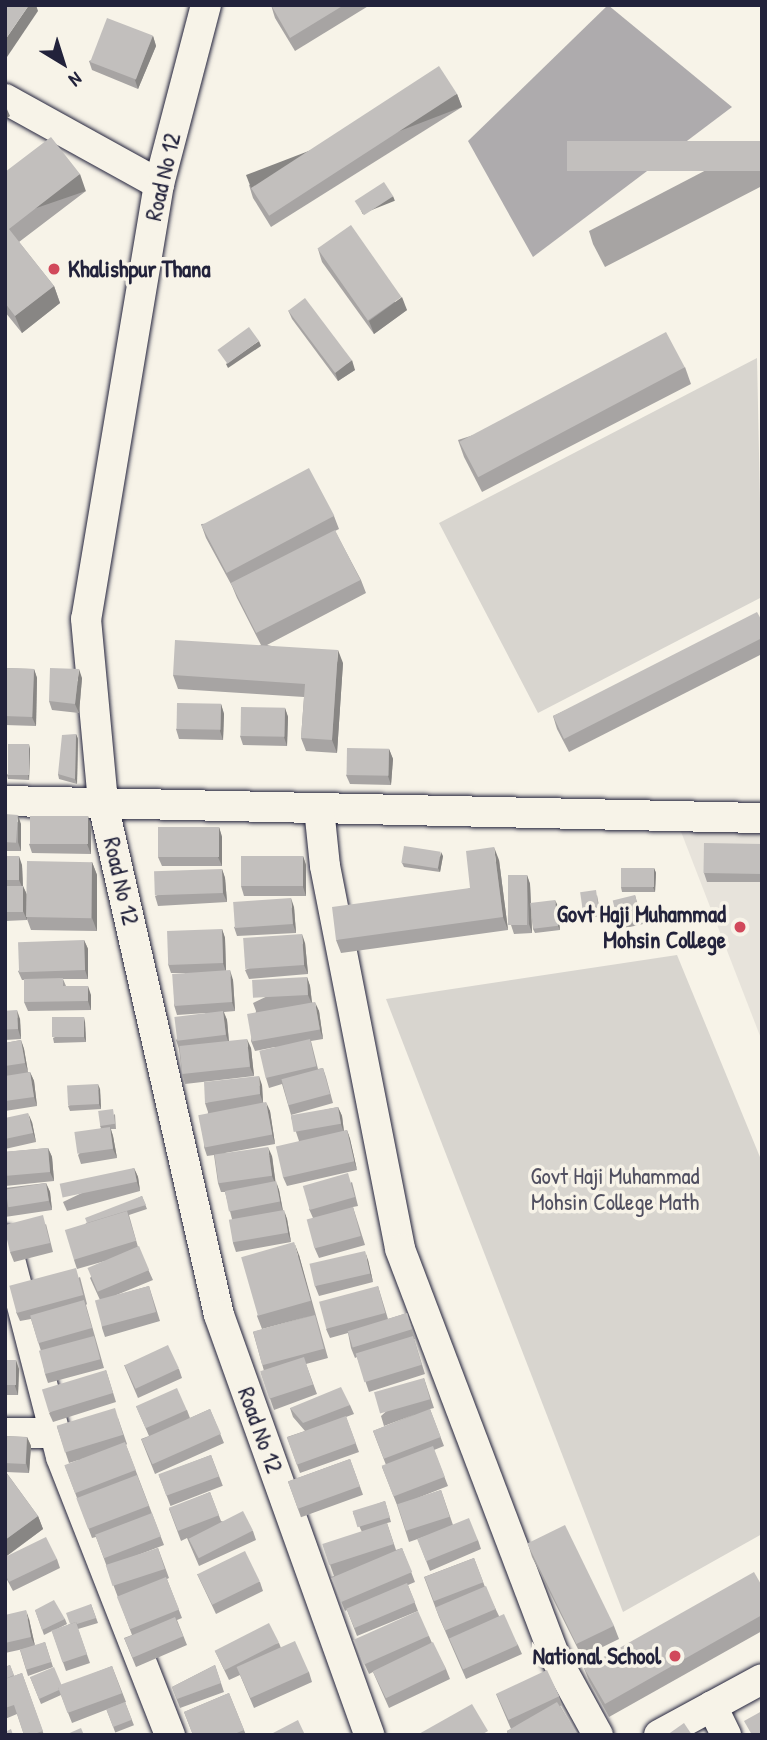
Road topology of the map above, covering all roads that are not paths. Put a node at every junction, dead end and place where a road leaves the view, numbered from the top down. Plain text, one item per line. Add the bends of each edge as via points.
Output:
1 (206, 5) edge
2 (5, 99) edge
3 (159, 184) junction
4 (5, 801) edge
5 (103, 803) junction
6 (319, 808) junction
7 (762, 818) edge
8 (5, 1240) edge
9 (11, 1291) edge
10 (5, 1433) edge
11 (55, 1433) junction
12 (762, 1679) edge
13 (712, 1706) junction
14 (170, 1735) edge
15 (369, 1735) edge
16 (598, 1735) edge
17 (659, 1735) edge
18 (726, 1735) edge

1 - 3 street, Road No 12
2 - 3 street
3 - 5 street, Road No 12 via 86,619
4 - 5 street
5 - 6 street
5 - 15 street, Road No 12 via 219,1315
6 - 7 street
6 - 16 street via 325,866 400,1249 554,1655
8 - 9 street
9 - 11 street
10 - 11 street
11 - 14 street
12 - 13 street
13 - 17 street
13 - 18 street

